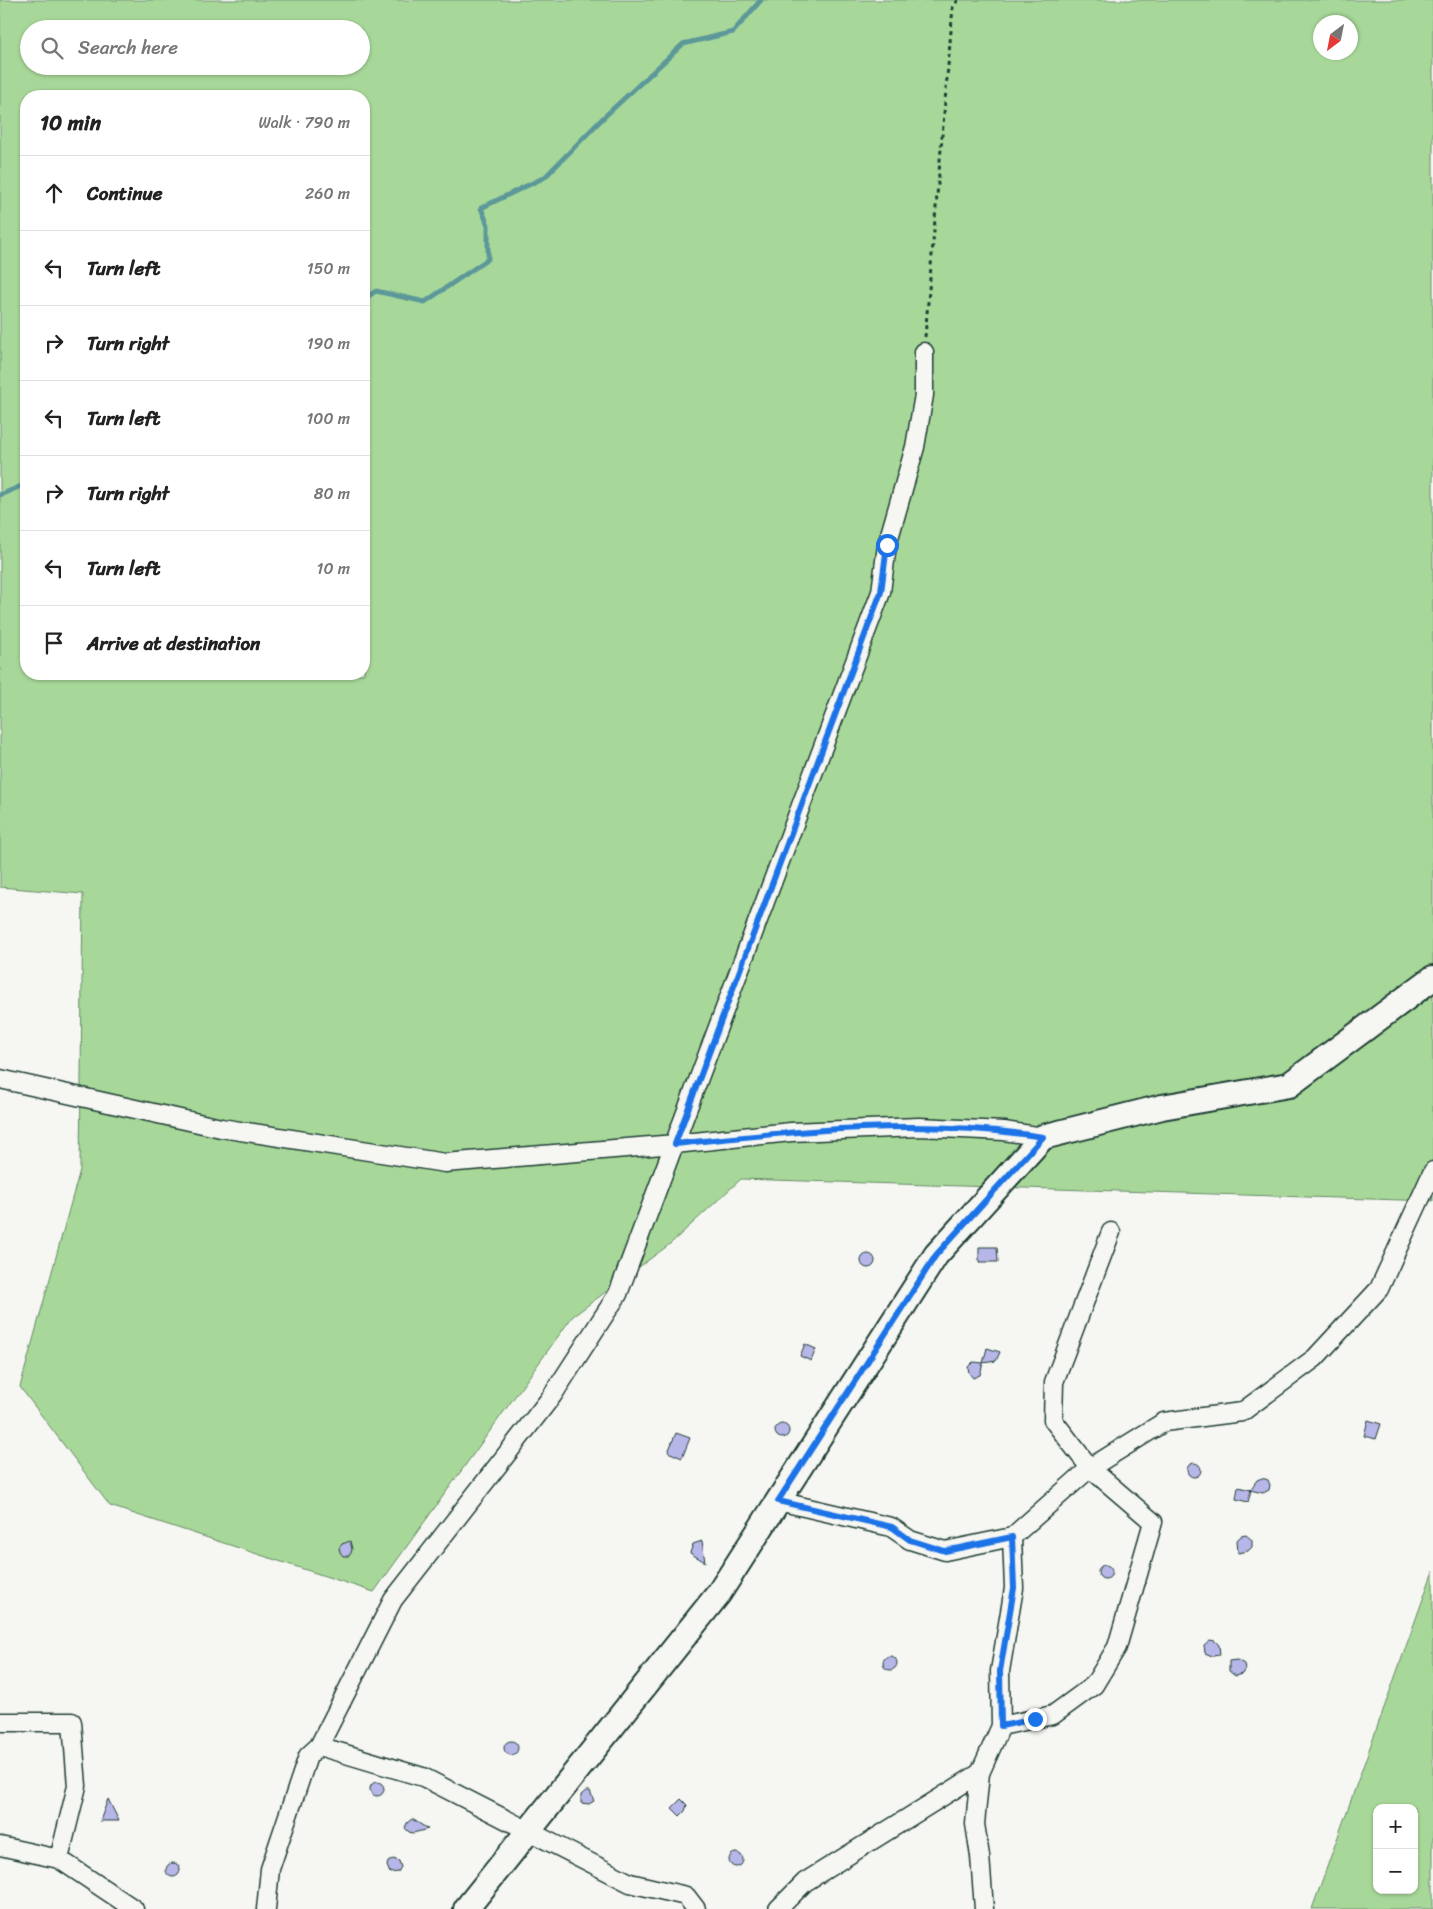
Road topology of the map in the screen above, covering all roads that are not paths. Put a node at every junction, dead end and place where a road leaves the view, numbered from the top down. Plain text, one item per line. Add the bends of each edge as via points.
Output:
1 (924, 352) road end
2 (1433, 978) edge
3 (0, 1080) edge
4 (1043, 1137) junction
5 (675, 1144) junction
6 (1433, 1171) edge
7 (1111, 1232) dead end
8 (1090, 1468) junction
9 (778, 1501) junction
10 (1012, 1537) junction
11 (0, 1722) edge
12 (1001, 1726) junction
13 (318, 1746) junction
14 (980, 1773) junction
15 (529, 1831) junction
16 (0, 1846) edge
17 (59, 1859) junction
18 (134, 1909) edge
19 (266, 1909) edge
20 (466, 1909) edge
21 (696, 1909) edge
22 (778, 1909) edge
23 (984, 1909) edge

1 - 5 street via 924,395 916,438 887,545 881,592
2 - 4 main road via 1289,1085 1162,1107
3 - 5 street via 221,1128 446,1163
4 - 5 street via 1004,1130 919,1127 791,1132
4 - 9 main road via 936,1255
5 - 13 street via 618,1294 552,1396 393,1600
6 - 8 street via 1379,1289 1315,1358 1242,1412 1164,1422
7 - 8 street via 1054,1382 1053,1420
8 - 10 street
8 - 12 street via 1153,1522 1117,1648 1094,1684 1053,1715
9 - 10 street via 892,1527 910,1540 945,1551
9 - 15 main road via 719,1593
10 - 12 street via 1014,1588 1000,1671
11 - 17 street via 72,1722 77,1786
12 - 14 street
13 - 15 street via 423,1777
13 - 19 street via 308,1756 270,1869
14 - 22 street via 805,1882
14 - 23 street via 975,1824
15 - 20 main road
15 - 21 street via 630,1883 686,1896
16 - 17 street
17 - 18 street

